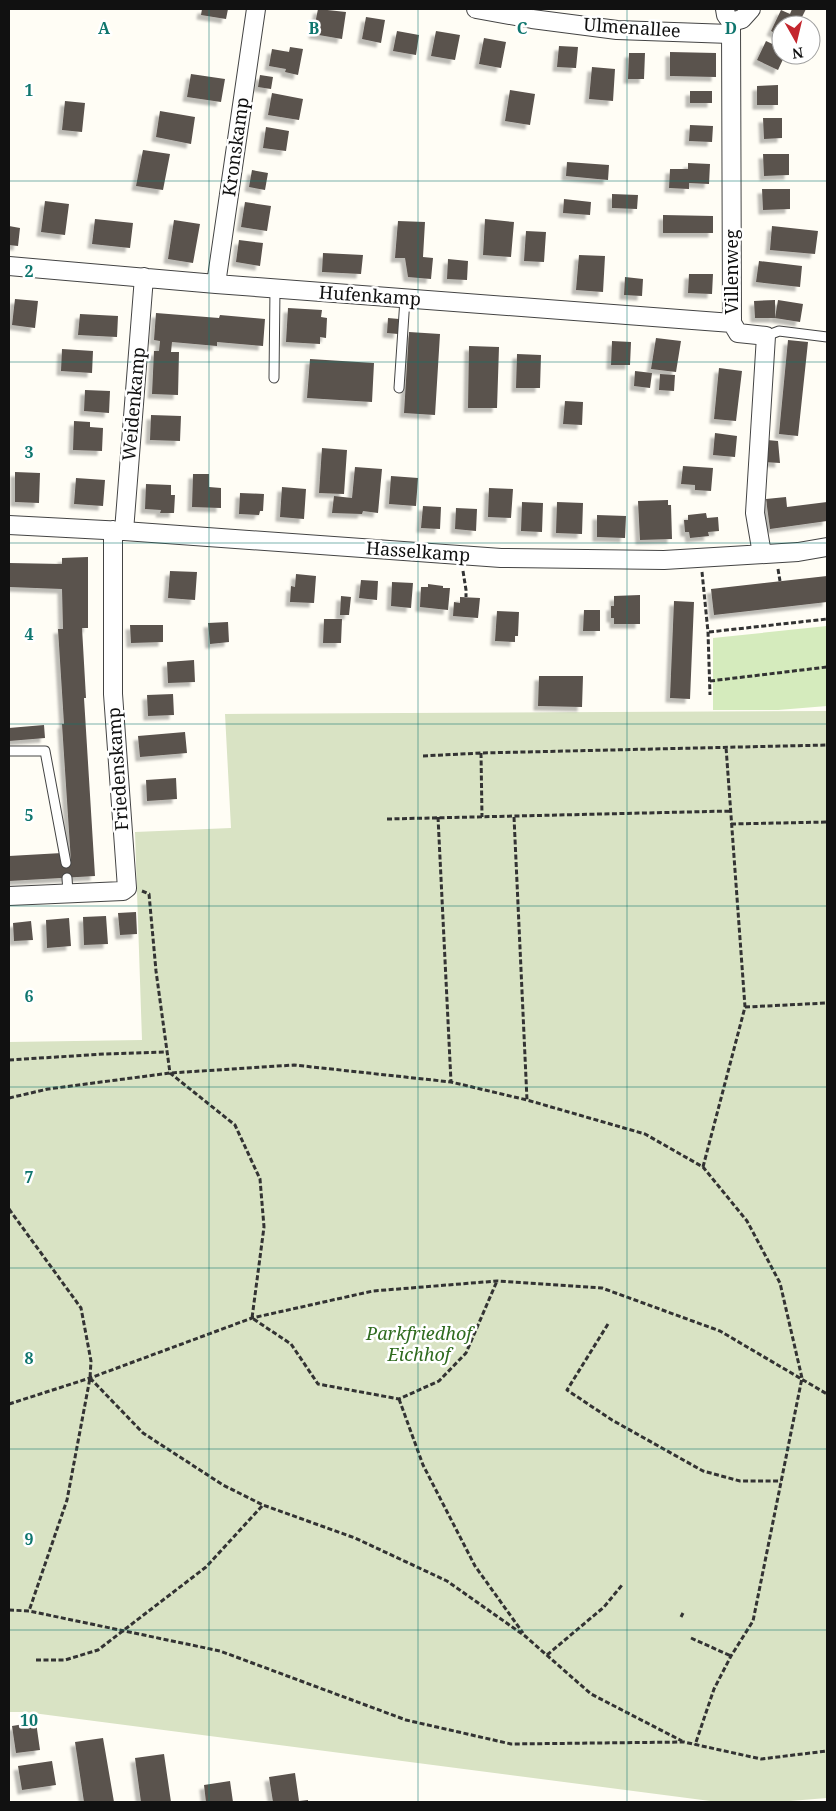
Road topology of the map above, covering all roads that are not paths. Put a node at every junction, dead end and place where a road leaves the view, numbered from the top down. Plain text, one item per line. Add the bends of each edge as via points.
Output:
1 (256, 9) edge
2 (476, 9) edge
3 (751, 9) edge
4 (729, 21) edge
5 (9, 266) edge
6 (144, 277) junction
7 (216, 284) junction
8 (274, 289) junction
9 (406, 298) junction
10 (732, 323) junction
11 (766, 336) junction
12 (827, 338) edge
13 (274, 378) dead end
14 (399, 388) dead end
15 (9, 525) edge
16 (119, 530) junction
17 (827, 546) edge
18 (762, 554) junction
19 (9, 751) edge
20 (66, 863) dead end
21 (9, 896) edge

1 - 7 street, Kronskamp
2 - 4 street, Ulmenallee via 617,30
3 - 4 street via 742,19
4 - 10 street, Villenweg
5 - 6 street, Hufenkamp
6 - 7 street, Hufenkamp
6 - 16 street, Weidenkamp
7 - 8 street, Hufenkamp
8 - 9 street, Hufenkamp
8 - 13 lane
9 - 10 street, Hufenkamp
9 - 14 lane
10 - 11 street, Villenweg via 738,333
11 - 12 lane via 779,331
11 - 18 street via 755,513
15 - 16 street, Hasselkamp
16 - 18 street, Hasselkamp via 501,558 664,560
16 - 21 street, Friedenskamp via 112,552 113,694 127,888 123,891 67,885
17 - 18 street, Hasselkamp
19 - 20 lane via 45,751

